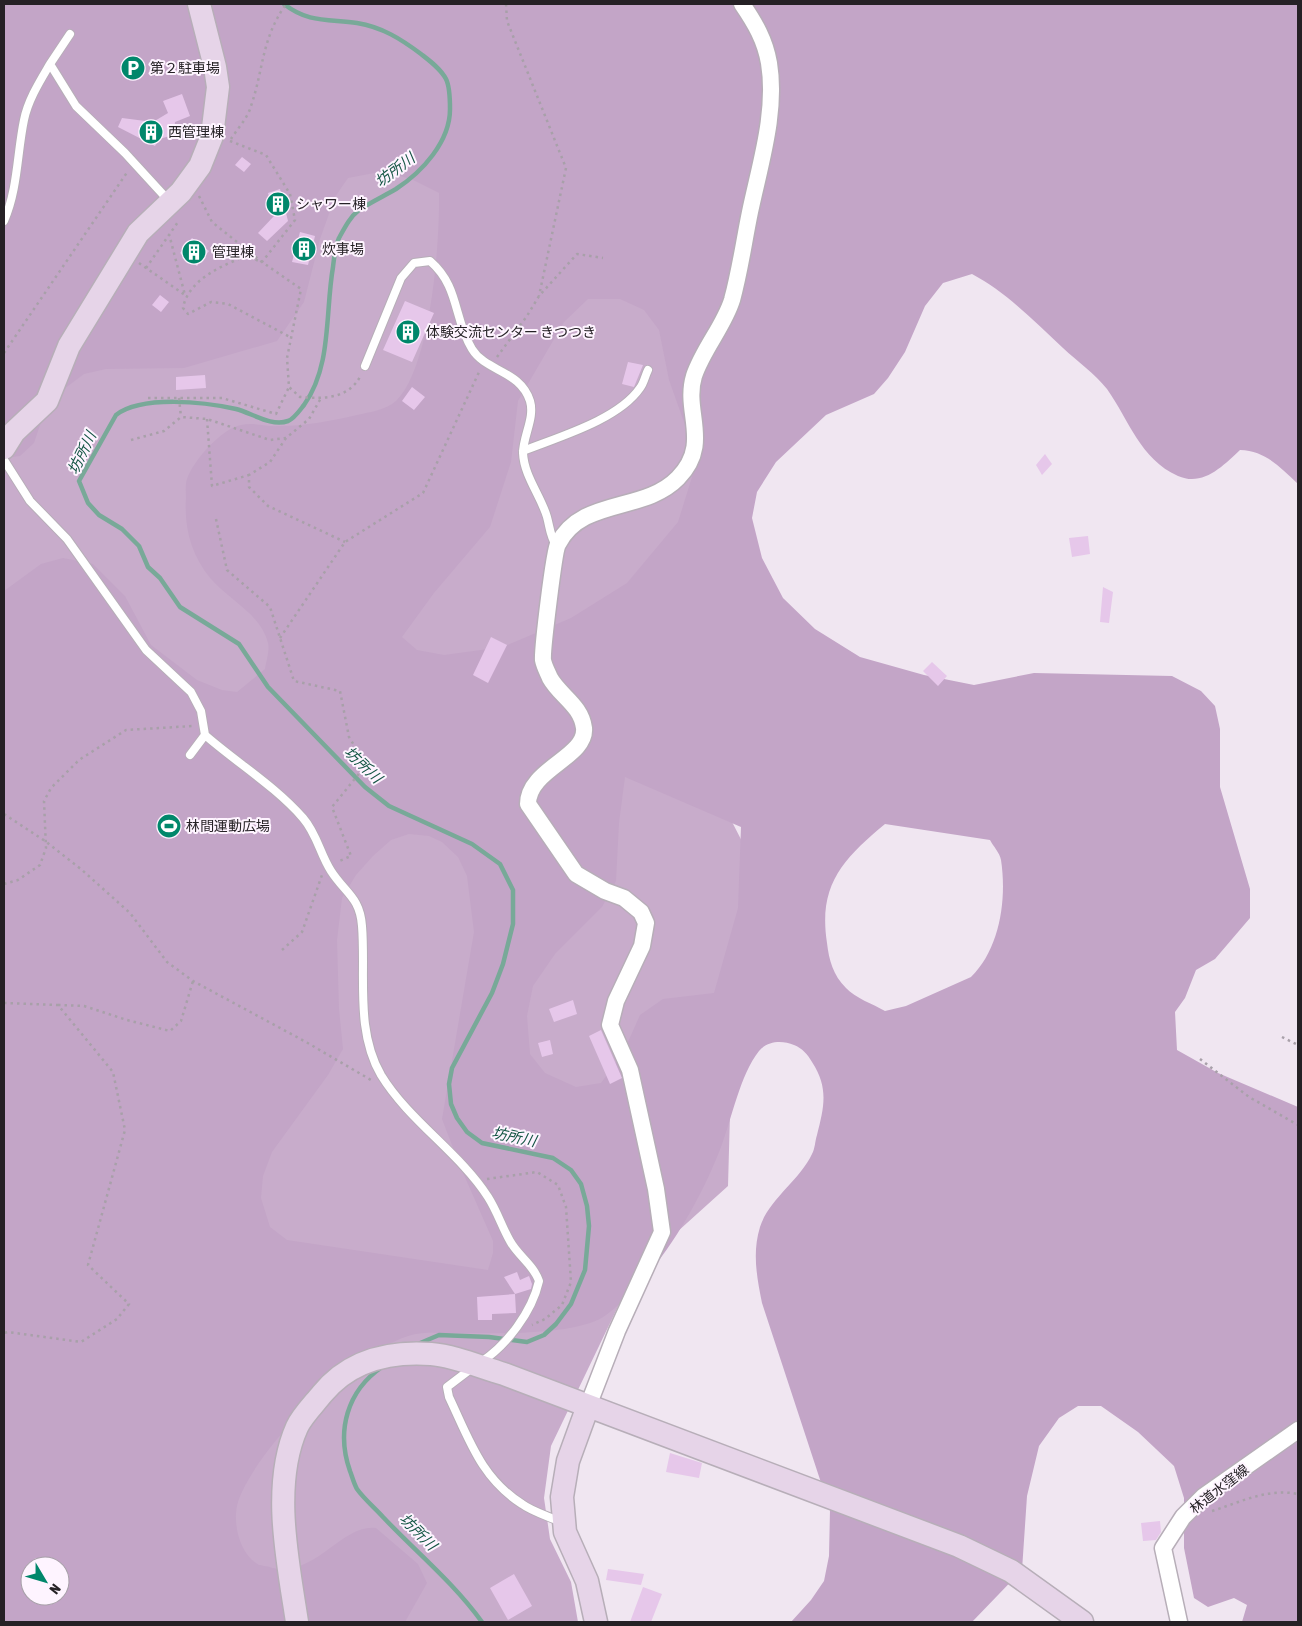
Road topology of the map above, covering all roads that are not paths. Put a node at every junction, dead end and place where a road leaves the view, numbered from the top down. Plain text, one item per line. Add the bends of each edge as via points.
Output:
1 (199, 4) edge
2 (742, 4) edge
3 (70, 34) dead end
4 (50, 64) junction
5 (170, 202) junction
6 (4, 221) edge
7 (365, 366) road end
8 (648, 370) dead end
9 (4, 448) edge
10 (523, 451) junction
11 (4, 460) edge
12 (556, 545) junction
13 (205, 735) junction
14 (190, 755) dead end
15 (476, 1366) junction
16 (588, 1406) junction
17 (1298, 1430) edge
18 (565, 1524) junction
19 (297, 1622) edge
20 (596, 1622) edge
21 (1082, 1622) edge
22 (1179, 1622) edge

1 - 5 street via 215,67 216,109 212,136 200,166
2 - 12 street via 760,31 769,63 772,103 731,302 694,375 690,396 696,425 692,458 678,479 652,497 600,510 583,518 570,525
3 - 4 lane
4 - 5 lane via 76,106
4 - 6 lane via 36,87 25,118 16,179
5 - 9 street via 138,233 69,346 46,401 14,432
7 - 10 lane via 401,278 414,263 430,260 447,278 473,350 510,375 527,393 531,416
8 - 10 lane via 641,388 623,405 601,418
10 - 12 lane via 526,470
11 - 13 lane via 30,502 67,539 146,650 191,692 201,711
12 - 16 street via 543,660 551,680 579,711 584,730 577,747 541,776 528,794 528,804 576,874 624,898 641,912 646,923 642,946 616,1001 610,1025 630,1070 662,1232
13 - 14 lane
13 - 15 lane via 282,797 315,834 328,866 359,906 363,1000 374,1062 396,1094 476,1181 488,1197 511,1243 539,1281 532,1300 504,1344
15 - 16 street
15 - 18 lane via 447,1388 484,1469 522,1505
15 - 19 street via 431,1354 396,1354 368,1361 332,1382 297,1426 288,1456 283,1498
16 - 18 street via 568,1462 562,1497
16 - 21 street via 959,1546 1011,1571
17 - 22 street, 林道水窪線 via 1210,1492 1183,1517 1163,1548
18 - 20 street via 565,1532 587,1581

